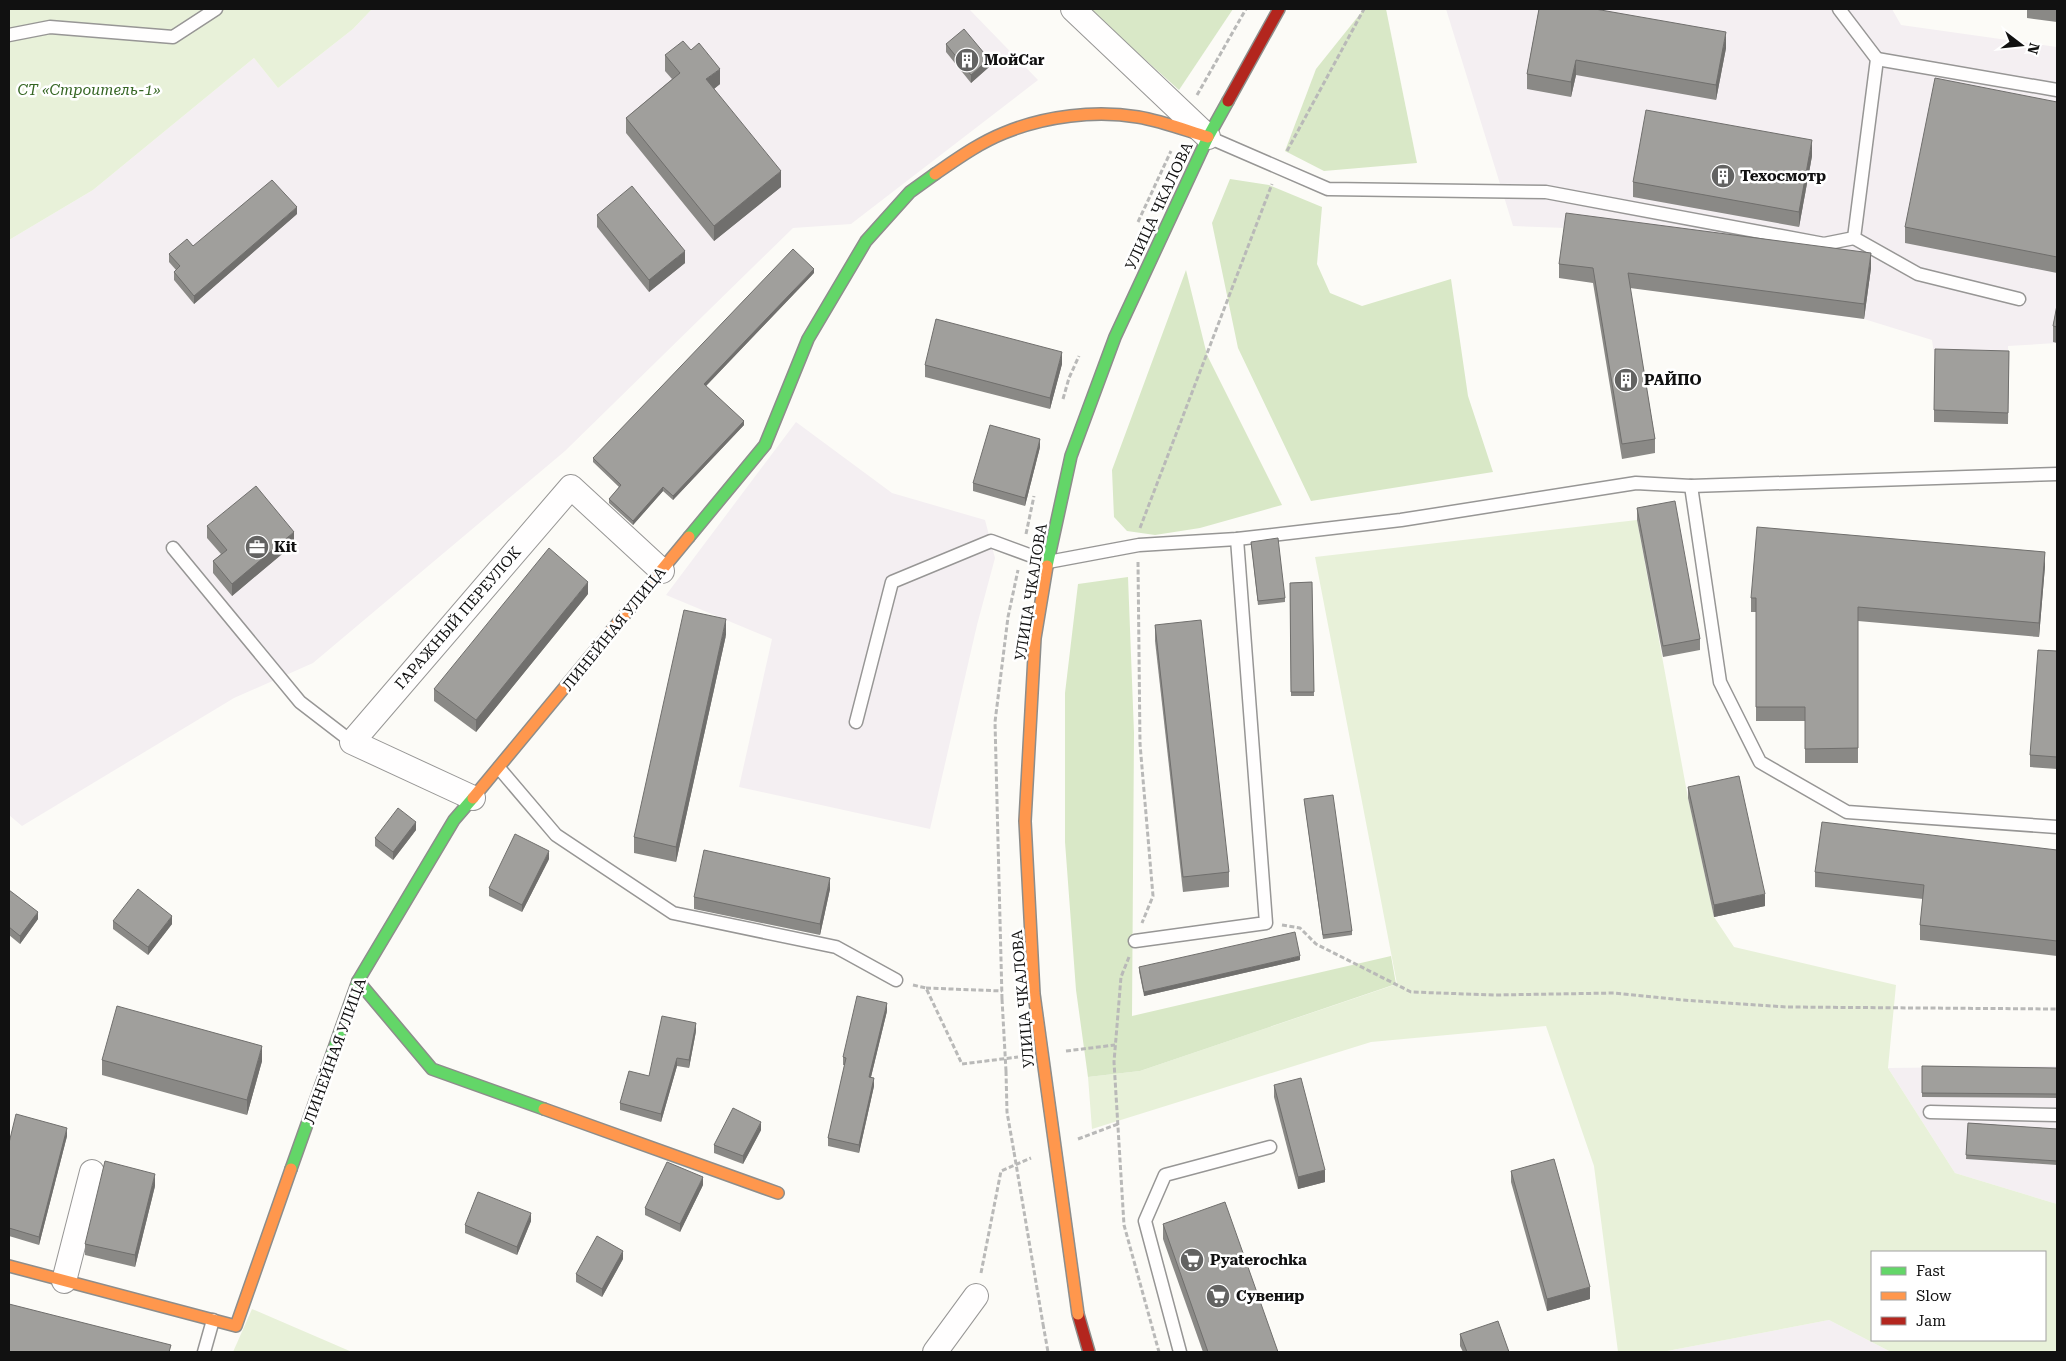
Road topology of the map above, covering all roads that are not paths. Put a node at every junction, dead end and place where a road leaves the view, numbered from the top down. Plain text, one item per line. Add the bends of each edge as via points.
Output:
1 (216, 9) edge
2 (1073, 9) edge
3 (1279, 9) edge
4 (1839, 9) edge
5 (9, 35) edge
6 (1878, 58) junction
7 (2057, 90) edge
8 (1208, 137) junction
9 (1854, 238) junction
10 (2019, 299) dead end
11 (2057, 474) edge
12 (1691, 486) junction
13 (1237, 539) junction
14 (173, 548) dead end
15 (1048, 562) junction
16 (662, 571) junction
17 (856, 722) dead end
18 (352, 742) junction
19 (499, 768) junction
20 (473, 798) junction
21 (2057, 827) edge
22 (1135, 941) road end
23 (896, 980) road end
24 (358, 981) junction
25 (1930, 1112) dead end
26 (2057, 1115) edge
27 (1270, 1147) dead end
28 (92, 1172) dead end
29 (778, 1193) dead end
30 (9, 1266) edge
31 (64, 1281) junction
32 (976, 1296) road end
33 (213, 1320) junction
34 (204, 1352) edge
35 (935, 1352) edge
36 (1089, 1352) edge
37 (1180, 1352) edge

1 - 5 lane via 173,37 50,27
2 - 8 street
3 - 8 street, УЛИЦА ЧКАЛОВА
4 - 6 lane
6 - 7 lane
6 - 9 lane
8 - 9 lane via 1328,189 1546,192 1824,244
8 - 15 street, УЛИЦА ЧКАЛОВА via 1116,337 1071,456
8 - 16 street, ЛИНЕЙНАЯ УЛИЦА via 1139,117 1094,114 1051,119 1004,133 961,156 910,192 866,242 808,339 765,445
9 - 10 lane via 1918,274
11 - 12 lane
12 - 13 lane via 1636,483 1400,520
12 - 21 lane via 1720,682 1760,762 1847,812
13 - 15 lane via 1139,545
13 - 22 lane via 1266,923
14 - 18 lane via 300,702
15 - 17 lane via 991,541 892,582
15 - 36 street, УЛИЦА ЧКАЛОВА, bridge via 1035,638 1025,821 1034,994 1078,1314
16 - 18 street, ГАРАЖНЫЙ ПЕРЕУЛОК via 572,487
16 - 19 street, ЛИНЕЙНАЯ УЛИЦА
18 - 20 street
19 - 20 street, ЛИНЕЙНАЯ УЛИЦА
19 - 23 lane via 556,835 673,913 836,947
20 - 24 street, ЛИНЕЙНАЯ УЛИЦА via 454,820
24 - 29 street via 432,1069
24 - 33 street, ЛИНЕЙНАЯ УЛИЦА via 236,1326
25 - 26 lane
27 - 37 lane via 1165,1175 1145,1221
28 - 31 street
30 - 31 street, ЛИНЕЙНАЯ УЛИЦА
31 - 33 street, ЛИНЕЙНАЯ УЛИЦА
32 - 35 street
33 - 34 lane

